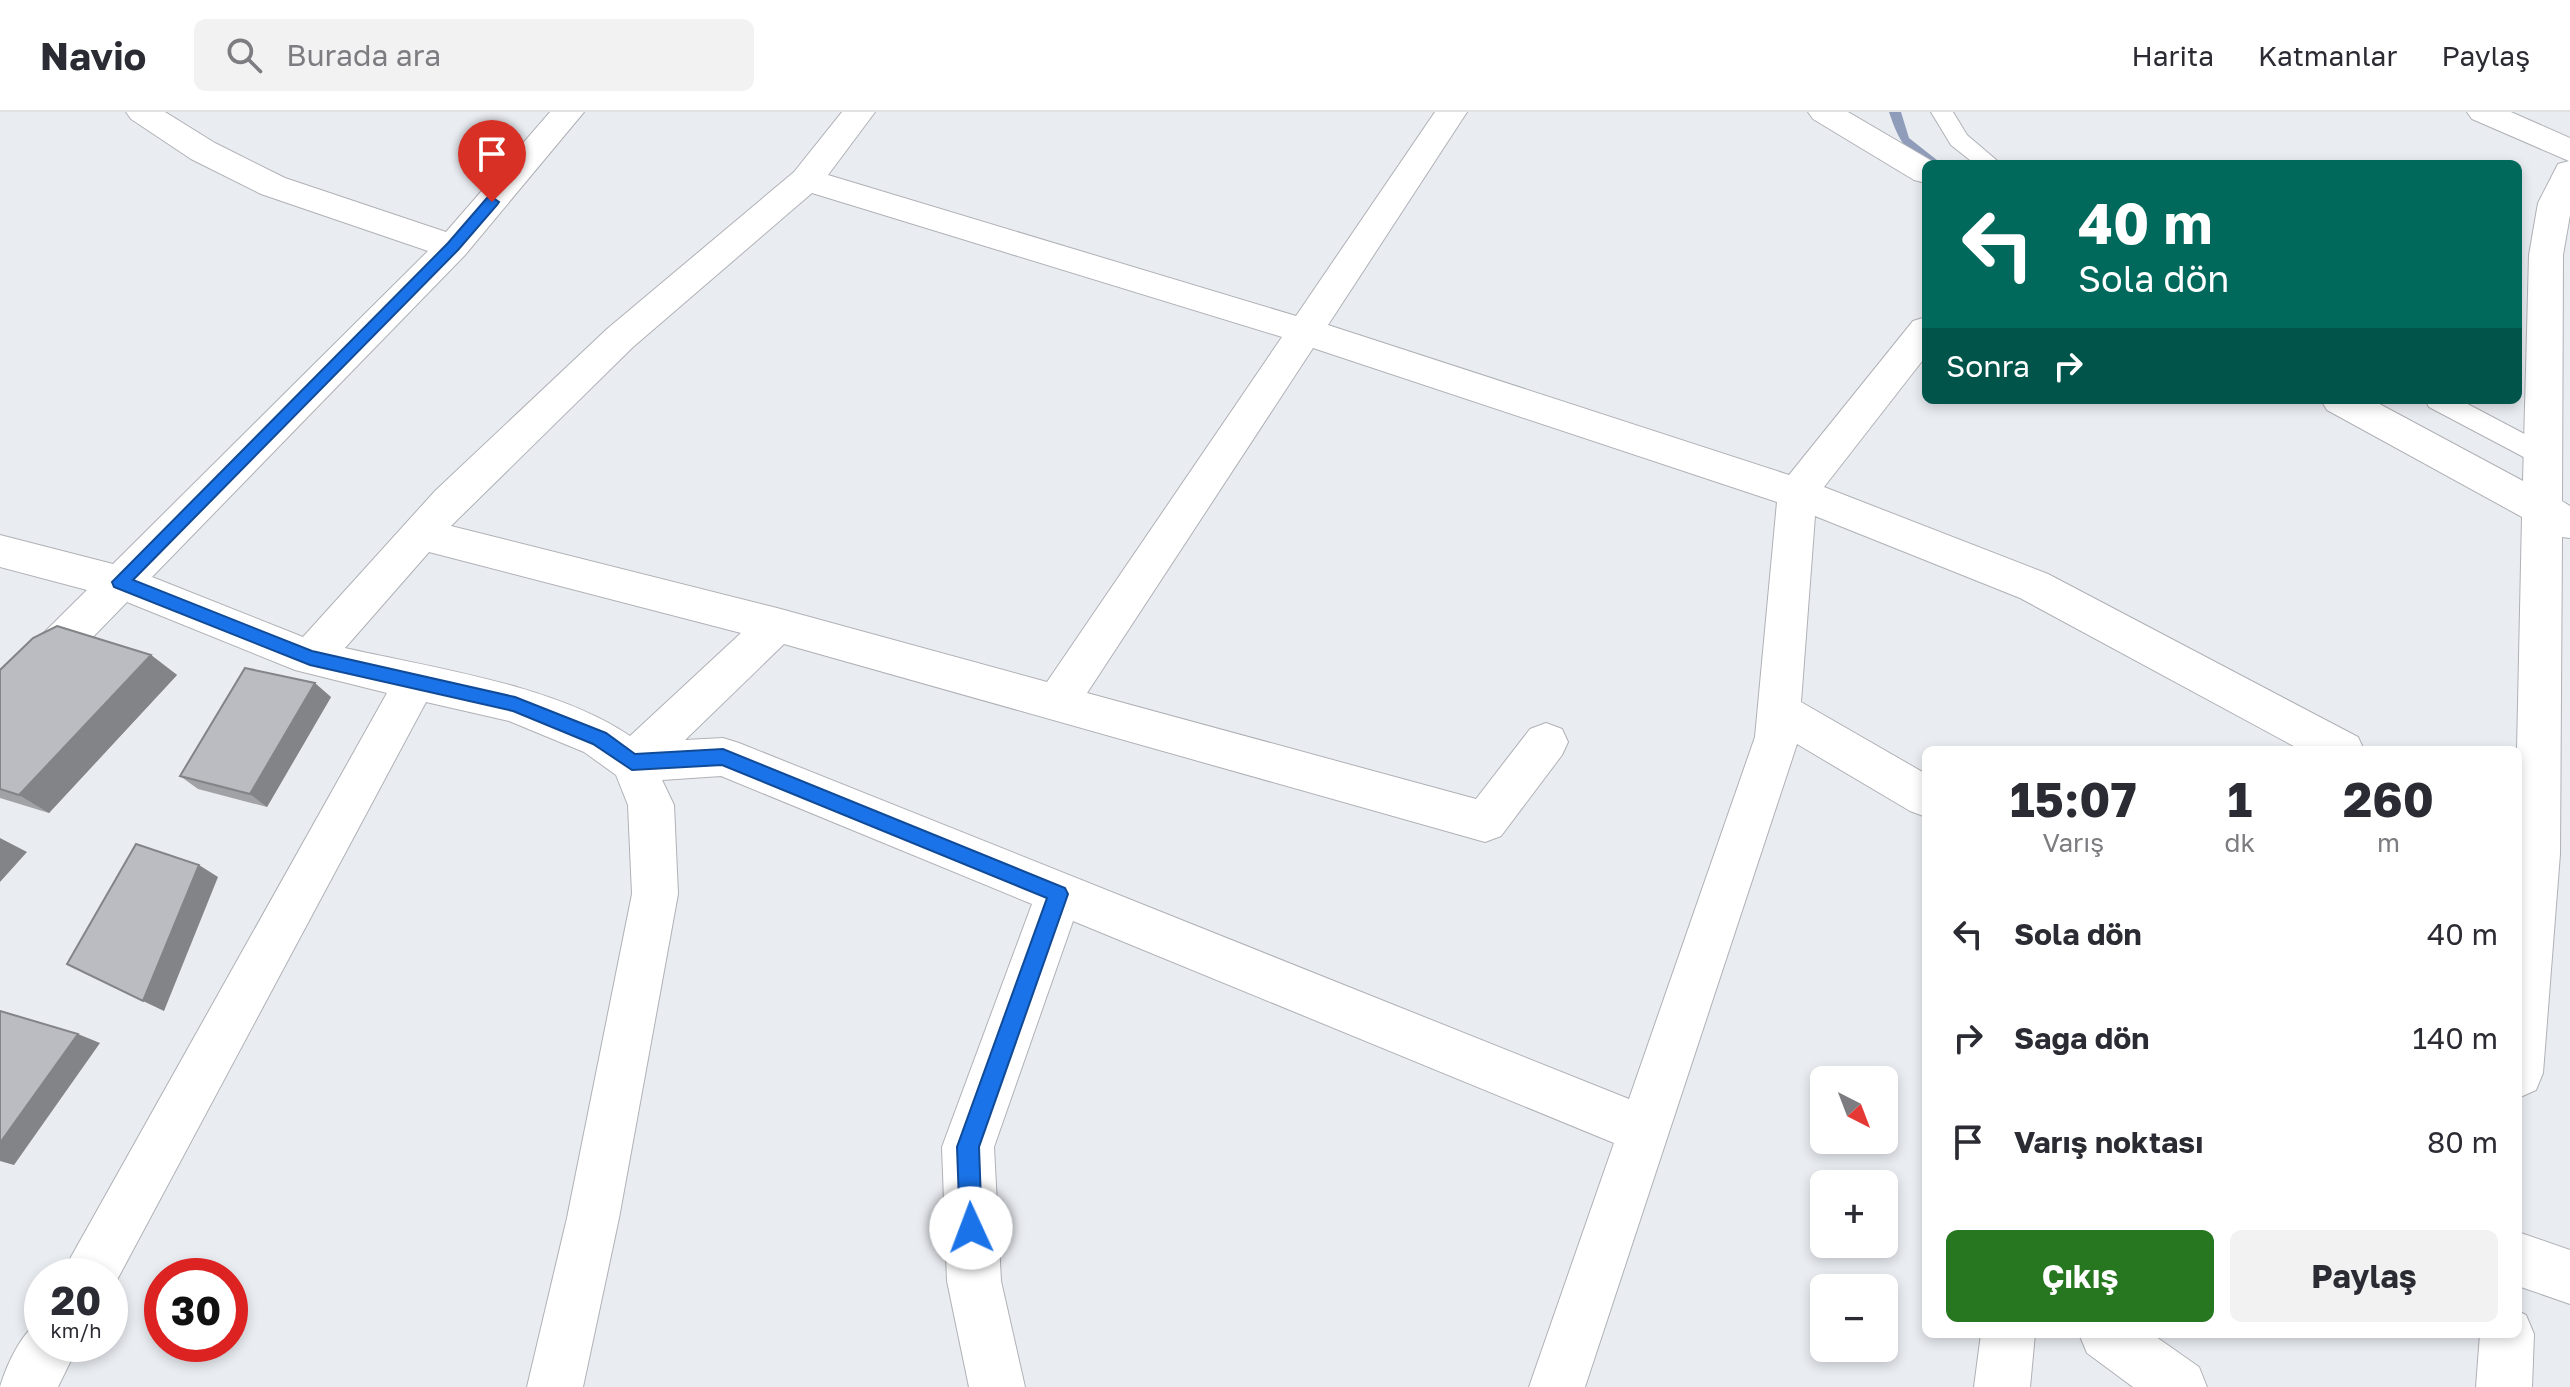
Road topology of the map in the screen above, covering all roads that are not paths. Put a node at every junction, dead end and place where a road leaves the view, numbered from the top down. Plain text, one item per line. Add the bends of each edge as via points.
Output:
1 (142, 112) edge
2 (568, 112) edge
3 (859, 112) edge
4 (1451, 112) edge
5 (1824, 112) edge
6 (1942, 112) edge
7 (2483, 112) edge
8 (2570, 151) edge
9 (1985, 160) edge
10 (1922, 170) edge
11 (2570, 172) edge
12 (806, 180) junction
13 (453, 247) junction
14 (1304, 331) junction
15 (1922, 335) edge
16 (2347, 404) edge
17 (2446, 404) edge
18 (2544, 456) junction
19 (1797, 493) junction
20 (2557, 517) edge
21 (420, 534) junction
22 (0, 551) edge
23 (120, 582) junction
24 (777, 625) junction
25 (310, 658) junction
26 (415, 682) junction
27 (1057, 703) junction
28 (0, 704) edge
29 (1779, 711) junction
30 (1546, 742) dead end
31 (2334, 746) edge
32 (632, 762) junction
33 (1922, 795) edge
34 (2528, 849) edge
35 (1059, 894) junction
36 (2522, 983) edge
37 (1643, 1130) junction
38 (100, 1258) edge
39 (2522, 1260) edge
40 (2570, 1277) edge
41 (2008, 1338) edge
42 (2112, 1338) edge
43 (2507, 1338) edge
44 (42, 1362) edge
45 (567, 1383) edge
46 (27, 1387) edge
47 (997, 1387) edge
48 (1557, 1387) edge
49 (2002, 1387) edge
50 (2179, 1387) edge
51 (2504, 1387) edge

1 - 13 street via 273,186
2 - 13 street
3 - 12 street
4 - 14 street
5 - 10 street
6 - 9 lane via 1959,140
7 - 8 street
11 - 18 street via 2555,203 2546,255
12 - 14 street
12 - 21 street via 620,338
13 - 23 street
14 - 19 street
14 - 27 street
15 - 19 street
16 - 20 street
17 - 18 lane
18 - 20 street
19 - 29 street
19 - 31 street via 2034,586
20 - 34 street
21 - 24 street
21 - 25 street
22 - 23 street
23 - 25 street
23 - 28 street
24 - 27 street
24 - 32 street
25 - 26 street
26 - 32 street via 515,704 599,739
26 - 38 street
27 - 30 street via 1485,822
29 - 33 street
29 - 37 street via 1777,737
32 - 35 street via 723,757
32 - 45 street via 651,805 655,894
34 - 36 street
35 - 37 street
35 - 47 street via 968,1147 974,1281
37 - 48 street
39 - 40 street
41 - 49 street
42 - 50 street
43 - 51 street
44 - 46 street

